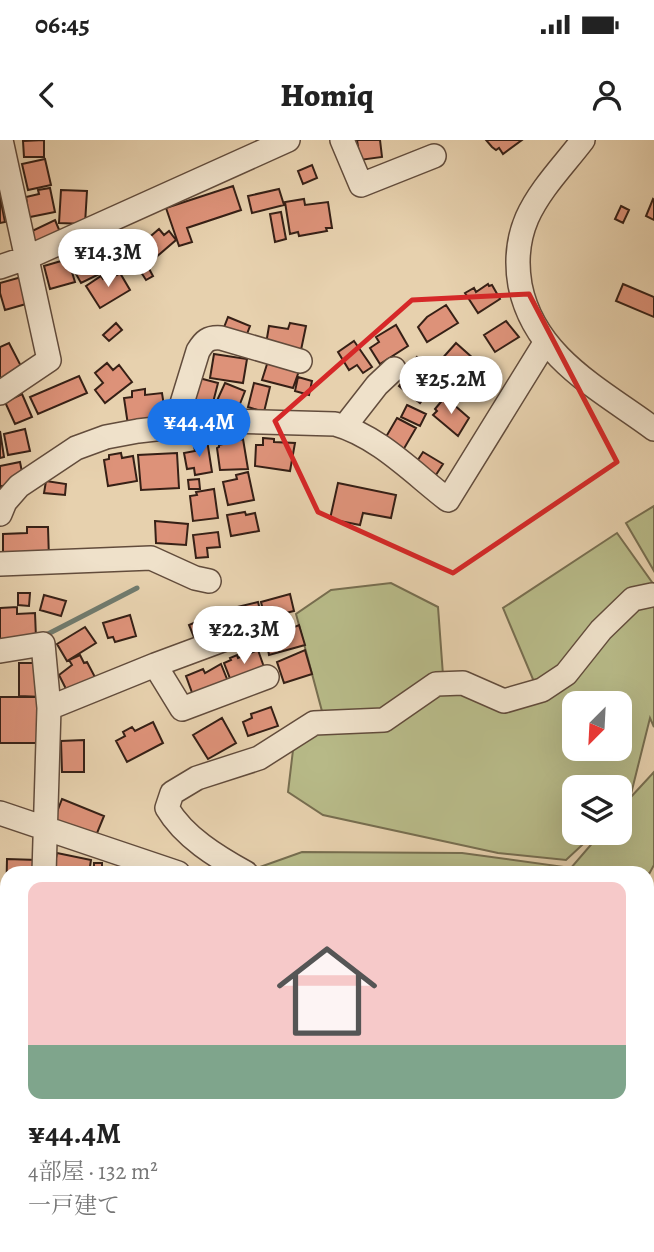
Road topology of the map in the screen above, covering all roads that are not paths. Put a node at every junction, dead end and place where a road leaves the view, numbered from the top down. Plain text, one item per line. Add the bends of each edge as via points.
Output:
1 (1, 140) edge
2 (288, 140) edge
3 (341, 140) edge
4 (583, 140) edge
5 (434, 156) dead end
6 (26, 258) junction
7 (0, 267) edge
8 (545, 343) junction
9 (300, 361) dead end
10 (394, 369) dead end
11 (0, 393) edge
12 (175, 426) junction
13 (345, 426) junction
14 (654, 429) edge
15 (0, 514) edge
16 (0, 564) edge
17 (209, 581) dead end
18 (652, 595) dead end
19 (252, 629) dead end
20 (0, 651) edge
21 (155, 665) junction
22 (267, 677) dead end
23 (48, 708) junction
24 (0, 813) edge
25 (46, 829) junction
26 (44, 866) edge
27 (153, 866) edge
28 (234, 866) edge

1 - 6 street
2 - 6 street
3 - 5 street via 361,185
4 - 8 street via 536,201 520,238 518,274 523,300
6 - 7 street
6 - 11 street via 49,360
8 - 13 street via 448,500 370,439
8 - 14 street via 560,360
9 - 12 street via 220,338 204,341
10 - 13 street
12 - 13 street via 247,420
12 - 15 street via 106,437 76,448 19,486
16 - 17 street via 151,558
18 - 28 street via 633,599 566,674 542,690 504,701 463,683 436,684 384,720 314,723 260,758 197,778 172,793 167,808 176,823
19 - 21 street
20 - 23 street via 43,644
21 - 22 street via 183,709
21 - 23 street
23 - 25 street
24 - 25 street
25 - 26 street
25 - 27 street

